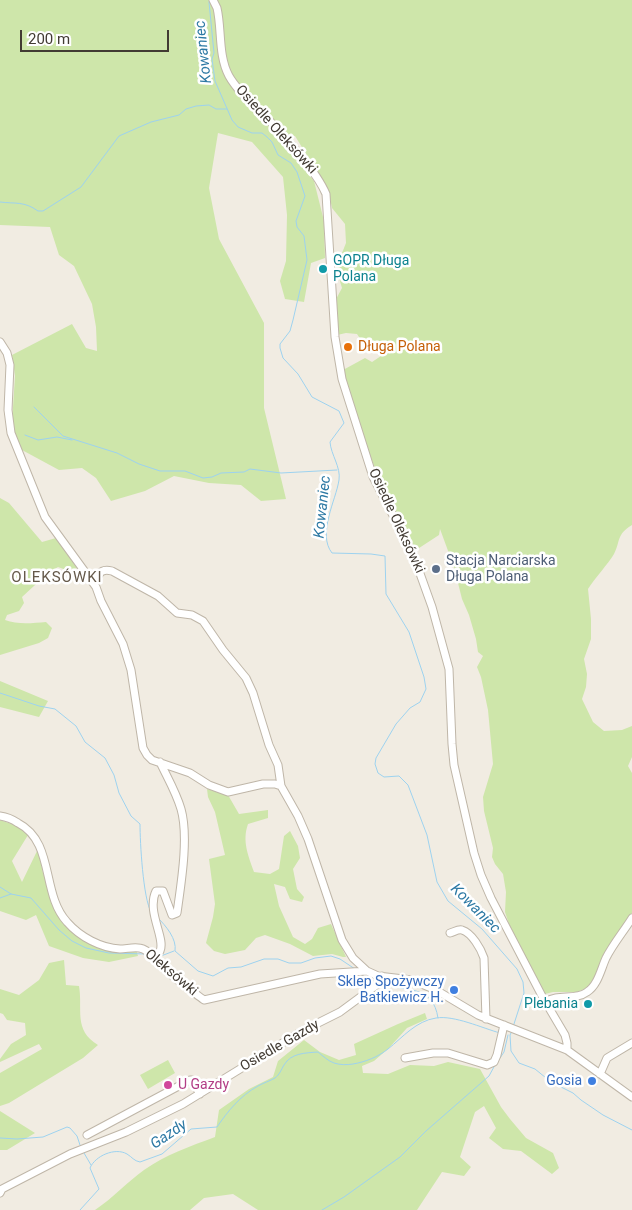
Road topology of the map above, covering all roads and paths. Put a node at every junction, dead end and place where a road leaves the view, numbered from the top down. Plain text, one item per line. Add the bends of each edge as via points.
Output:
1 (212, 0) edge
2 (0, 342) edge
3 (93, 583) junction
4 (160, 762) junction
5 (281, 786) junction
6 (0, 816) edge
7 (632, 918) edge
8 (450, 933) dead end
9 (154, 957) junction
10 (367, 972) junction
11 (380, 980) junction
12 (546, 1002) junction
13 (486, 1019) junction
14 (504, 1027) junction
15 (561, 1028) junction
16 (632, 1042) edge
17 (557, 1045) junction
18 (567, 1050) junction
19 (405, 1058) dead end
20 (600, 1074) junction
21 (200, 1094) junction
22 (632, 1097) edge
23 (87, 1135) dead end
24 (1, 1190) edge

1 - 12 street, Osiedle Oleksówki via 218,8 224,63 229,76 316,175 326,194 335,337 342,380 374,477 413,554 446,657 454,765 477,864 491,898
2 - 3 street via 10,365 8,410 11,433 45,517
3 - 4 street via 128,658 143,748 147,755
3 - 5 street via 105,569 112,571 158,596 177,613 203,621 254,693 278,765
4 - 5 street via 228,792 263,784
4 - 9 street via 177,797 184,826 177,913 172,915 163,891 156,891 154,896 153,915 161,944 160,952
5 - 10 street via 308,839 342,940
6 - 9 street, Oleksówki via 26,827 38,841 53,898 66,922 98,945 118,949 141,947
7 - 12 street via 587,992
8 - 13 street via 463,931 482,950
9 - 10 street, Oleksówki via 204,1000 301,977
10 - 11 street, Oleksówki
11 - 13 street via 412,980 426,984
11 - 21 street, Osiedle Gazdy via 340,1012 302,1031
12 - 15 street, Osiedle Oleksówki
13 - 14 street
14 - 17 street
14 - 19 street via 494,1062 487,1065 448,1053
15 - 17 street
15 - 18 street, Osiedle Oleksówki
16 - 20 street via 607,1058
17 - 18 street
18 - 20 street
20 - 22 street
21 - 23 street via 190,1080
21 - 24 street, Osiedle Gazdy

